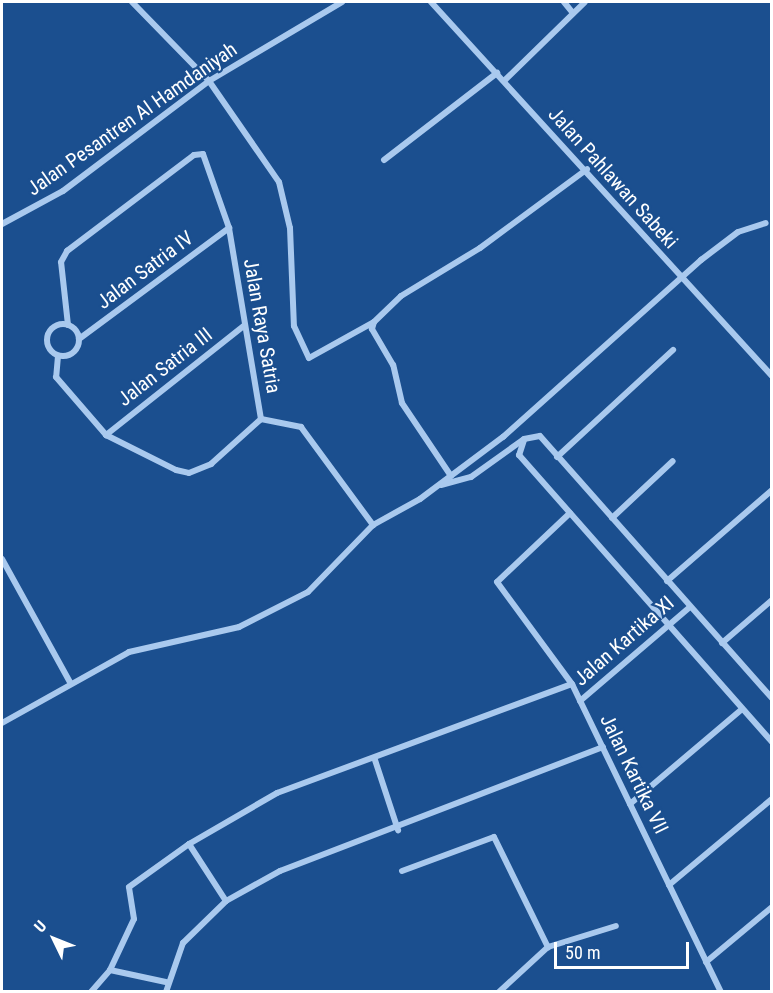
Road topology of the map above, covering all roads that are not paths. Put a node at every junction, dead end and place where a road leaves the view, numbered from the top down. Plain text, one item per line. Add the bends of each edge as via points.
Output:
1 (132, 2) edge
2 (342, 2) edge
3 (430, 2) edge
4 (564, 2) edge
5 (585, 2) edge
6 (573, 12) junction
7 (497, 73) junction
8 (209, 81) junction
9 (504, 81) junction
10 (384, 160) dead end
11 (587, 169) junction
12 (766, 223) dead end
13 (2, 224) edge
14 (229, 228) junction
15 (681, 279) junction
16 (374, 322) junction
17 (68, 325) junction
18 (245, 325) junction
19 (79, 339) junction
20 (674, 350) dead end
21 (58, 356) junction
22 (771, 376) edge
23 (261, 419) junction
24 (513, 427) junction
25 (106, 435) junction
26 (524, 439) junction
27 (557, 457) junction
28 (673, 461) dead end
29 (451, 476) junction
30 (436, 487) junction
31 (771, 490) edge
32 (570, 513) junction
33 (612, 518) junction
34 (373, 525) junction
35 (2, 559) edge
36 (667, 580) junction
37 (771, 600) edge
38 (690, 607) junction
39 (668, 625) junction
40 (722, 642) junction
41 (70, 682) junction
42 (572, 684) junction
43 (771, 698) edge
44 (580, 701) junction
45 (742, 709) junction
46 (2, 723) edge
47 (771, 742) edge
48 (603, 747) junction
49 (375, 760) junction
50 (771, 799) edge
51 (630, 804) junction
52 (398, 830) junction
53 (189, 844) junction
54 (402, 871) dead end
55 (669, 885) junction
56 (226, 901) junction
57 (771, 907) edge
58 (616, 926) dead end
59 (548, 947) junction
60 (706, 962) junction
61 (110, 970) junction
62 (166, 982) junction
63 (91, 992) edge
64 (166, 992) edge
65 (499, 992) edge
66 (721, 992) edge

1 - 8 street
2 - 8 street, Jalan Pesantren Al Hamdaniyah
3 - 7 street, Jalan Pahlawan Sabeki
4 - 6 street
5 - 6 street
6 - 9 street
7 - 9 street, Jalan Pahlawan Sabeki
7 - 10 street
8 - 13 street, Jalan Pesantren Al Hamdaniyah via 63,191
8 - 16 street via 257,146 287,204 294,326 309,358
9 - 11 street, Jalan Pahlawan Sabeki
11 - 15 street, Jalan Pahlawan Sabeki
11 - 16 street via 480,248 401,296
12 - 15 street via 738,232
14 - 17 street, Jalan Raya Satria via 203,154 194,155 67,251 62,262
14 - 18 street, Jalan Raya Satria
14 - 19 street, Jalan Satria IV
15 - 22 street, Jalan Pahlawan Sabeki
15 - 24 street
16 - 29 street via 372,329 393,365 402,403
17 - 19 street
17 - 21 street via 56,326 48,336 49,348
18 - 23 street, Jalan Raya Satria
18 - 25 street, Jalan Satria III
19 - 21 street via 71,355
20 - 27 street
21 - 25 street via 56,378
23 - 25 street via 211,464 189,473
23 - 34 street, Jalan Raya Satria via 301,427
24 - 26 street
24 - 29 street
26 - 27 street via 540,436
26 - 30 street via 471,477
26 - 32 street via 519,455
27 - 33 street
28 - 33 street
29 - 30 street
30 - 34 street
31 - 36 street
32 - 39 street
32 - 42 street, Jalan Kartika VII via 497,582
33 - 36 street
34 - 41 street via 323,580 260,619 144,646
35 - 41 street
36 - 38 street
37 - 40 street
38 - 39 street, Jalan Kartika XI
38 - 40 street
39 - 44 street, Jalan Kartika XI
39 - 45 street
40 - 43 street
41 - 46 street
42 - 44 street, Jalan Kartika VII
42 - 49 street
44 - 48 street, Jalan Kartika VII
45 - 47 street
45 - 51 street
48 - 51 street, Jalan Kartika VII
48 - 52 street
49 - 52 street
49 - 53 street via 277,793
50 - 55 street
51 - 55 street, Jalan Kartika VII
52 - 56 street via 280,871
53 - 56 street
53 - 61 street via 129,887 134,919
54 - 59 street via 494,837
55 - 60 street, Jalan Kartika VII
56 - 62 street via 183,944
57 - 60 street
58 - 59 street
59 - 65 street
60 - 66 street, Jalan Kartika VII
61 - 62 street
61 - 63 street
62 - 64 street

